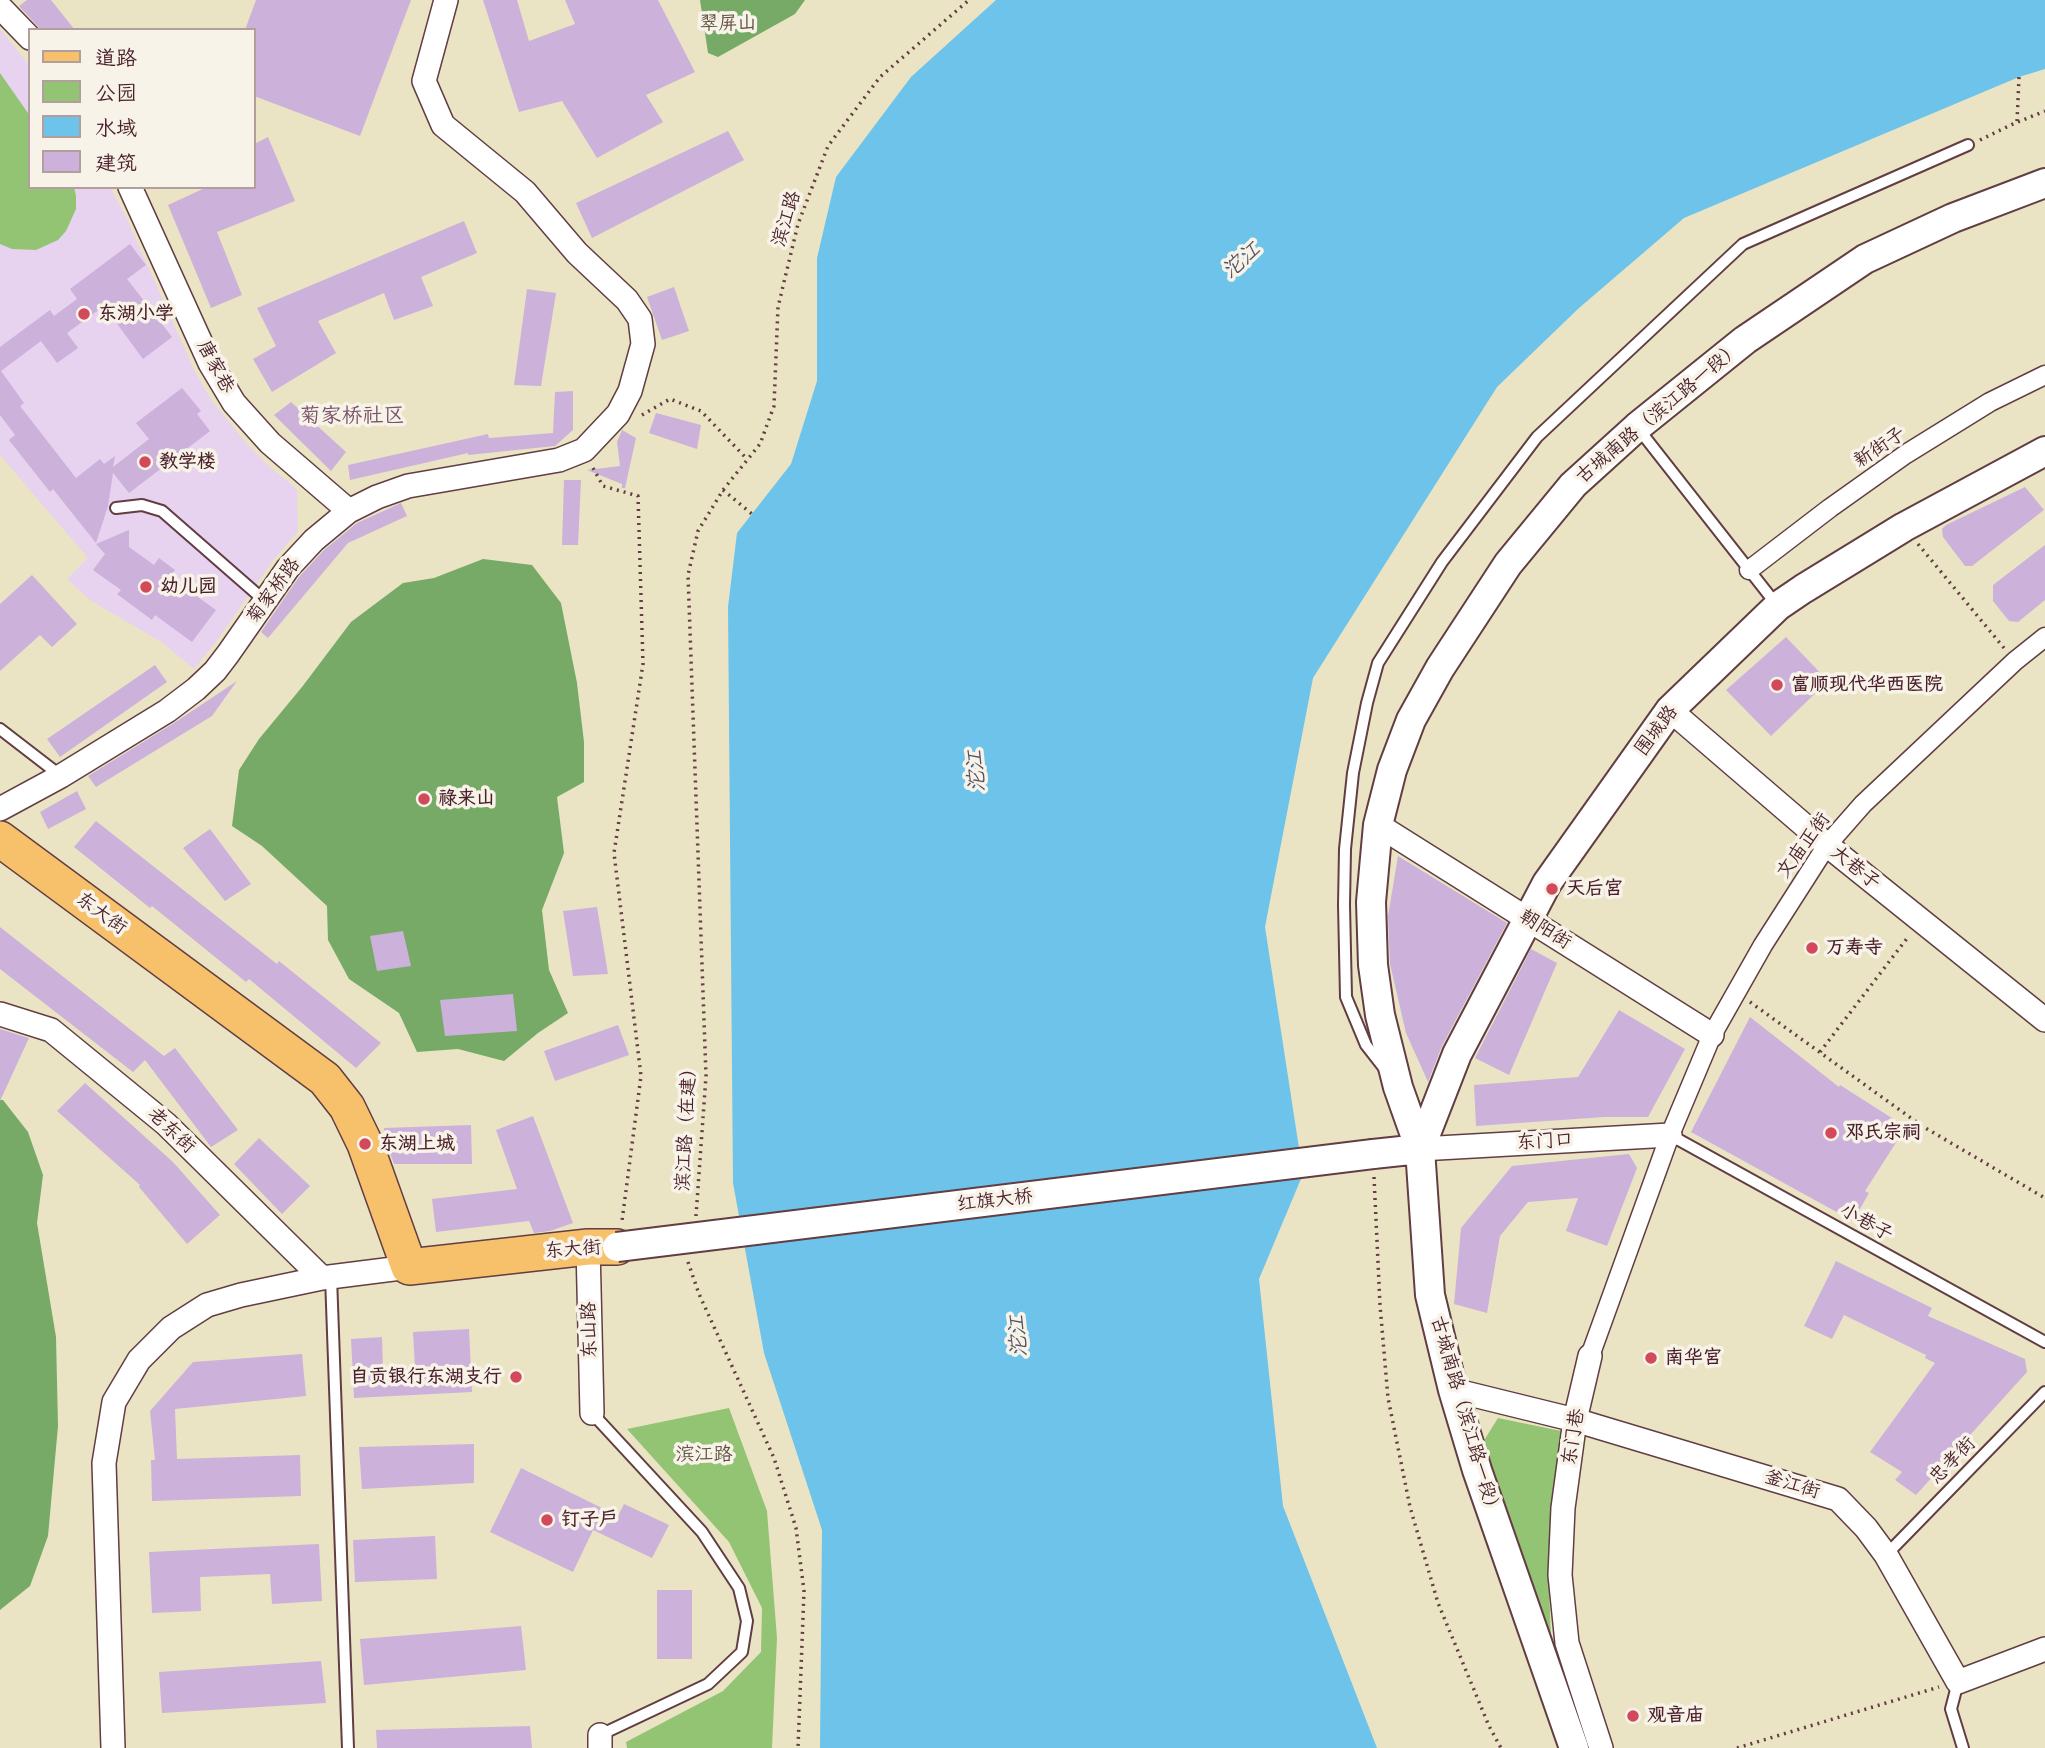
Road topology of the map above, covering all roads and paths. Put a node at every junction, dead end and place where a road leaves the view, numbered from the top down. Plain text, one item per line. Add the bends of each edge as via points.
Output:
1 (446, 0) edge
2 (970, 0) edge
3 (0, 7) edge
4 (28, 36) edge
5 (2019, 77) dead end
6 (2045, 111) edge
7 (2017, 122) junction
8 (1968, 145) joint
9 (2045, 183) edge
10 (131, 189) edge
11 (2045, 375) edge
12 (638, 418) dead end
13 (1637, 427) junction
14 (584, 450) junction
15 (2045, 452) edge
16 (747, 460) junction
17 (723, 490) junction
18 (117, 508) dead end
19 (349, 511) junction
20 (752, 514) dead end
21 (1904, 527) junction
22 (1749, 570) junction
23 (265, 601) junction
24 (1778, 607) junction
25 (2045, 637) edge
26 (2015, 661) junction
27 (1670, 710) junction
28 (0, 729) edge
29 (61, 776) junction
30 (0, 809) edge
31 (1378, 825) junction
32 (0, 839) edge
33 (1827, 845) junction
34 (0, 866) edge
35 (1527, 919) junction
36 (1920, 920) junction
37 (1735, 992) junction
38 (0, 1014) edge
39 (2045, 1020) edge
40 (1712, 1035) junction
41 (1820, 1052) junction
42 (1398, 1087) junction
43 (1670, 1135) junction
44 (1420, 1149) junction
45 (1373, 1154) junction
46 (2045, 1198) edge
47 (695, 1219) dead end
48 (598, 1252) junction
49 (688, 1261) dead end
50 (398, 1269) junction
51 (326, 1278) junction
52 (2045, 1342) edge
53 (1590, 1356) joint
54 (1453, 1390) junction
55 (2045, 1392) edge
56 (592, 1413) joint
57 (1575, 1420) junction
58 (1886, 1555) junction
59 (2045, 1649) edge
60 (1958, 1682) junction
61 (600, 1742) edge
62 (113, 1748) edge
63 (348, 1748) edge
64 (798, 1748) edge
65 (1501, 1748) edge
66 (1574, 1748) edge
67 (1601, 1748) edge
68 (1737, 1748) edge
69 (1963, 1748) edge

1 - 14 street via 424,81 443,125 525,192 640,319 643,344 630,391 618,414
2 - 16 path, 滨江路 via 880,77 828,146 798,224 778,307 774,406 760,444
3 - 4 street
5 - 7 path
6 - 7 path
7 - 8 path
8 - 42 lane via 1743,244 1536,437 1442,562 1378,663 1353,773 1345,849 1346,997 1366,1045
9 - 13 street, 古城南路（滨江路一段） via 1953,218 1865,259 1745,340
10 - 19 street, 唐家巷 via 210,363 234,403 270,443
11 - 22 street, 新街子 via 1990,402 1906,454
12 - 16 path via 670,399 701,411
13 - 22 lane
13 - 31 street, 古城南路（滨江路一段） via 1573,485 1508,564 1440,668 1411,720
14 - 19 street, 菊家桥路 via 559,460 408,486
14 - 48 path via 603,486 638,496 643,664 614,853 641,1076
15 - 21 street, 围城路
16 - 17 path, 滨江路
17 - 20 path
17 - 47 path, 滨江路（在建） via 698,531 688,575 706,1076
18 - 23 lane via 142,505 162,511
19 - 23 street, 菊家桥路 via 314,540
21 - 24 street, 围城路
21 - 26 path
22 - 24 lane
23 - 29 street, 菊家桥路 via 215,671 196,689
24 - 27 street, 围城路
25 - 26 street, 文庙正街
26 - 33 street, 文庙正街 via 1863,804
27 - 33 street, 大巷子
27 - 35 street, 围城路
28 - 29 lane
29 - 30 street, 菊家桥路
31 - 35 street, 朝阳街
31 - 42 street, 古城南路（滨江路一段） via 1371,902 1373,965
32 - 50 main road, 东大街 via 325,1079 347,1107 365,1144
33 - 36 street, 大巷子
33 - 37 street, 文庙正街
34 - 50 main road, 东大街 via 308,1091 330,1117
35 - 40 street, 朝阳街
35 - 44 street, 围城路 via 1457,1054
36 - 39 street, 大巷子
36 - 41 path
37 - 40 street, 文庙正街
37 - 41 path
38 - 51 street, 老东街 via 51,1030 166,1124
40 - 43 street, 文庙正街
41 - 46 path via 1922,1126
42 - 44 street, 古城南路（滨江路一段）
43 - 44 street, 东门口
43 - 52 lane, 小巷子
43 - 53 street, 东门巷
44 - 45 street, 红旗大桥
44 - 54 street, 古城南路（滨江路一段） via 1430,1295
45 - 48 street, 红旗大桥, bridge
45 - 65 path via 1388,1398 1409,1507 1438,1603
48 - 50 main road, 东大街
48 - 56 street, 东山路
49 - 64 path via 774,1458 796,1528 804,1591
50 - 51 street
51 - 62 street via 207,1305 171,1328 139,1360 114,1402 104,1463
51 - 63 lane
53 - 57 street, 东门巷
54 - 57 street, 釜江街
54 - 66 street, 古城南路（滨江路一段）
55 - 58 lane, 忠孝街
56 - 61 lane via 702,1532 739,1588 747,1621 742,1653 708,1684
57 - 58 street, 釜江街 via 1838,1499
57 - 67 street, 东门巷 via 1560,1575 1567,1643
58 - 60 street, 釜江街
59 - 60 street
60 - 68 path
60 - 69 lane via 1951,1709

